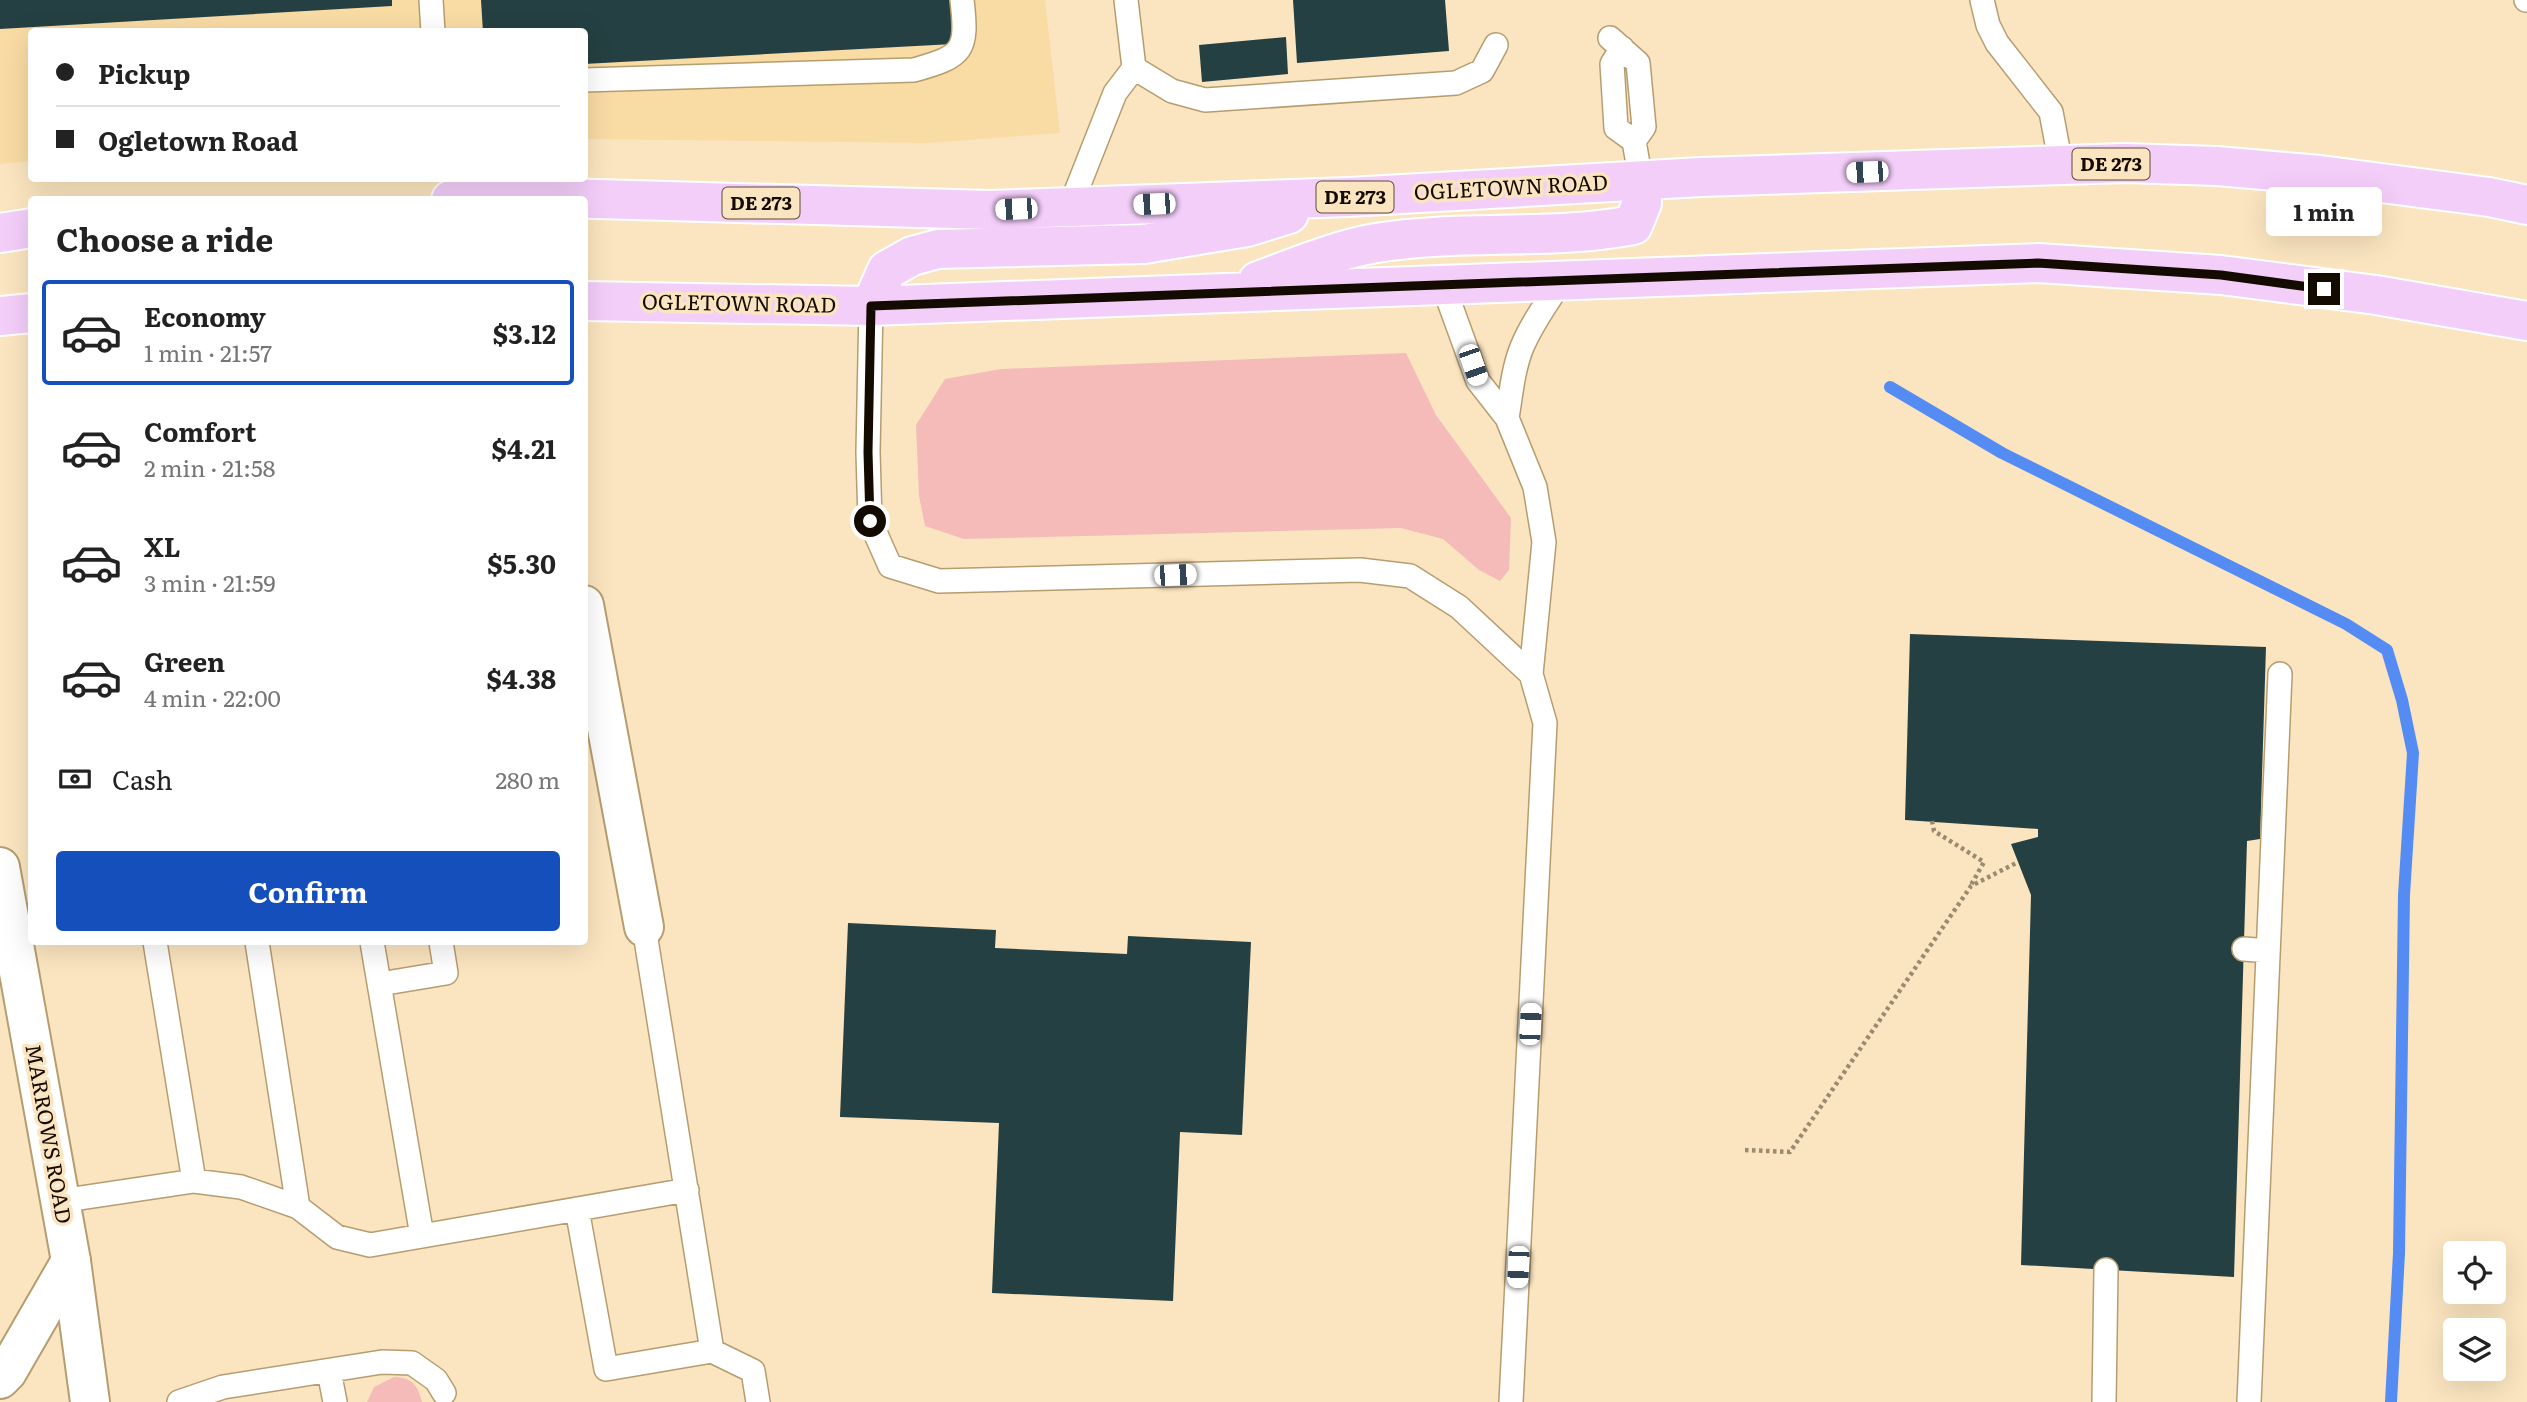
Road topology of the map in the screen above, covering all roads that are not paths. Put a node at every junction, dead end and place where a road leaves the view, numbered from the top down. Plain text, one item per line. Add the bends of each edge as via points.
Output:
1 (431, 0) edge
2 (962, 0) edge
3 (1126, 0) edge
4 (1982, 0) edge
5 (433, 28) edge
6 (1616, 43) dead end
7 (1496, 45) dead end
8 (1134, 68) junction
9 (588, 80) edge
10 (2062, 165) junction
11 (1641, 181) junction
12 (1349, 197) junction
13 (2488, 197) junction
14 (2527, 197) edge
15 (588, 199) edge
16 (2527, 205) edge
17 (1070, 207) junction
18 (28, 229) edge
19 (0, 233) edge
20 (1562, 280) junction
21 (1443, 285) junction
22 (1223, 293) junction
23 (871, 306) junction
24 (589, 307) edge
25 (28, 313) edge
26 (0, 316) edge
27 (2527, 321) edge
28 (1507, 418) junction
29 (588, 627) edge
30 (1531, 674) junction
31 (2280, 674) dead end
32 (0, 867) edge
33 (644, 928) joint
34 (155, 945) edge
35 (257, 945) edge
36 (374, 945) edge
37 (441, 945) edge
38 (2244, 949) dead end
39 (2268, 951) junction
40 (380, 984) junction
41 (194, 1181) junction
42 (687, 1190) junction
43 (60, 1201) junction
44 (298, 1208) junction
45 (578, 1209) junction
46 (422, 1236) junction
47 (71, 1261) junction
48 (2106, 1270) dead end
49 (712, 1351) junction
50 (330, 1371) junction
51 (0, 1379) edge
52 (444, 1392) dead end
53 (90, 1402) edge
54 (179, 1402) edge
55 (335, 1402) edge
56 (758, 1402) edge
57 (1511, 1402) edge
58 (2104, 1402) edge
59 (2249, 1402) edge

1 - 5 lane
2 - 9 lane via 965,26 961,47 947,61 914,70
3 - 8 lane
4 - 10 lane via 1997,43 2051,112
6 - 11 lane via 1638,63 1644,127 1634,141
7 - 8 lane via 1482,71 1456,83 1205,100 1172,91
8 - 17 lane via 1115,93
10 - 11 main road, OGLETOWN ROAD / DE 273
10 - 13 main road, OGLETOWN ROAD / DE 273 via 2217,166
11 - 12 main road, OGLETOWN ROAD / DE 273
11 - 22 main road via 1642,203 1633,225 1602,231 1375,243
12 - 17 main road, OGLETOWN ROAD / DE 273
12 - 23 main road via 1247,227 1144,244 938,249 887,270
13 - 14 main road
13 - 16 main road, OGLETOWN ROAD / DE 273
15 - 17 main road, OGLETOWN ROAD / DE 273
18 - 19 main road
20 - 21 main road, OGLETOWN ROAD
20 - 27 main road, OGLETOWN ROAD via 2038,263 2221,275
20 - 28 lane via 1522,347
21 - 22 main road, OGLETOWN ROAD
21 - 28 lane via 1478,381
22 - 23 main road, OGLETOWN ROAD
23 - 24 main road, OGLETOWN ROAD
23 - 30 lane via 870,521 890,566 939,581 1360,570 1410,576 1459,607
25 - 26 main road
28 - 30 lane via 1535,487 1544,542
29 - 33 street
30 - 57 lane via 1545,723
31 - 39 lane
32 - 43 street, MARROWS ROAD
33 - 42 lane
34 - 41 lane
35 - 44 lane
36 - 40 lane
37 - 40 lane via 446,973
38 - 39 lane
39 - 59 lane
40 - 46 lane
41 - 43 lane
41 - 44 lane via 241,1187
42 - 45 lane
42 - 49 lane
43 - 47 street, MARROWS ROAD
44 - 46 lane via 337,1237 370,1245
45 - 46 lane
45 - 49 lane via 606,1369
47 - 51 street
47 - 53 street, MARROWS ROAD
48 - 58 lane
49 - 56 lane via 753,1371
50 - 52 lane via 382,1362 412,1363 436,1380
50 - 54 lane via 223,1387
50 - 55 lane

